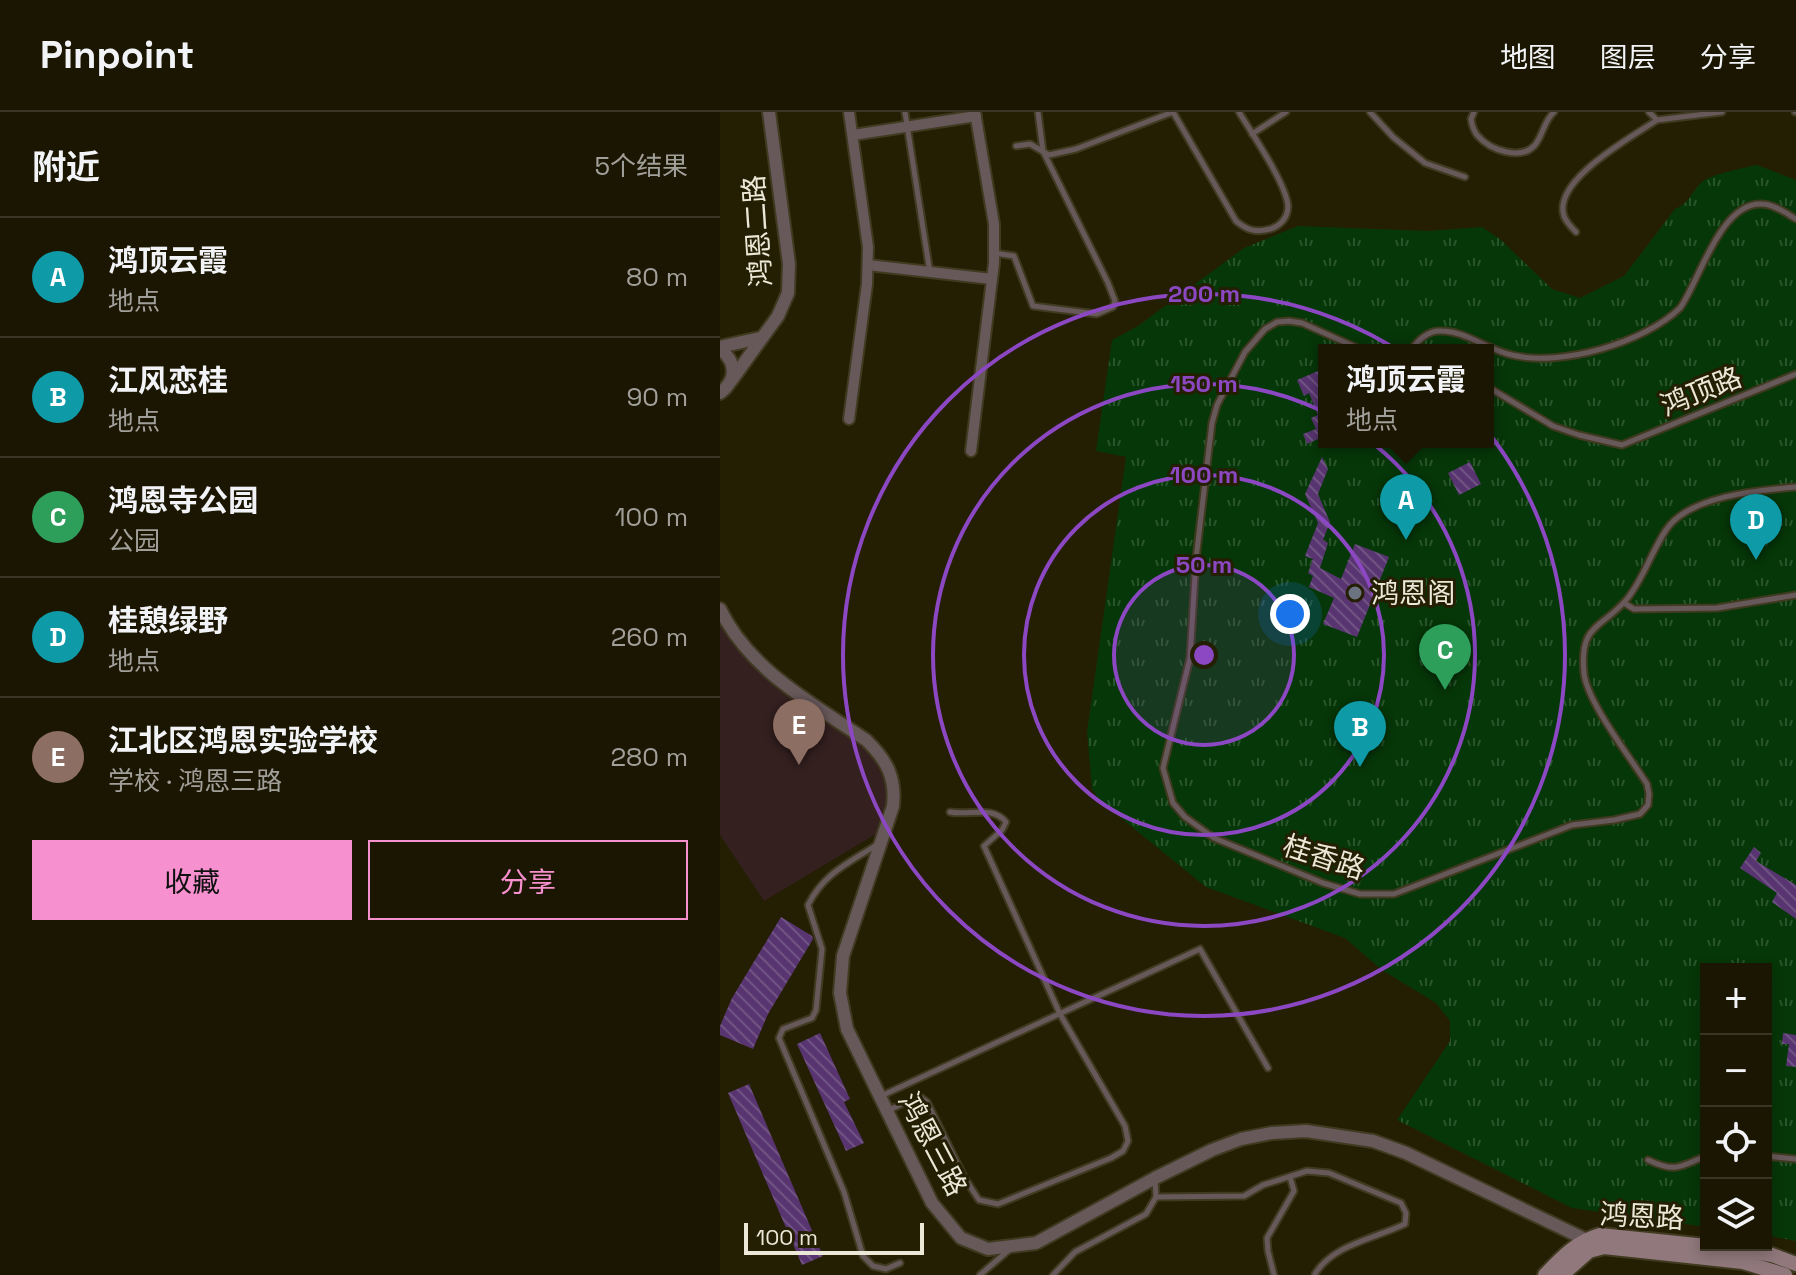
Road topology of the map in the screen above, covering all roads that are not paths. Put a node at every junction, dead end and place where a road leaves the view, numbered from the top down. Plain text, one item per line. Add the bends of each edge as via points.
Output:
1 (769, 112) edge
2 (849, 112) edge
3 (905, 112) edge
4 (1038, 112) edge
5 (1173, 112) edge
6 (1239, 112) edge
7 (1286, 112) edge
8 (1370, 112) edge
9 (1474, 112) edge
10 (1554, 112) edge
11 (1649, 112) edge
12 (1722, 112) edge
13 (975, 114) edge
14 (1657, 120) junction
15 (907, 127) junction
16 (1252, 134) junction
17 (853, 135) junction
18 (1016, 146) dead end
19 (1043, 151) junction
20 (1465, 177) dead end
21 (1796, 219) edge
22 (1576, 232) dead end
23 (994, 253) junction
24 (868, 265) junction
25 (930, 273) junction
26 (992, 279) junction
27 (760, 338) junction
28 (1349, 344) edge
29 (1416, 344) edge
30 (1482, 344) edge
31 (720, 348) edge
32 (1494, 349) edge
33 (1796, 374) edge
34 (726, 387) edge
35 (1494, 391) edge
36 (720, 400) edge
37 (849, 419) dead end
38 (971, 451) dead end
39 (1796, 487) edge
40 (1796, 595) edge
41 (1624, 603) junction
42 (720, 609) edge
43 (950, 812) dead end
44 (879, 844) junction
45 (1060, 1014) junction
46 (1268, 1068) dead end
47 (881, 1097) junction
48 (887, 1111) junction
49 (1772, 1157) edge
50 (1700, 1158) edge
51 (1796, 1159) edge
52 (1648, 1160) dead end
53 (1290, 1177) junction
54 (1155, 1178) junction
55 (1156, 1197) junction
56 (1585, 1239) junction
57 (1013, 1246) junction
58 (1604, 1247) junction
59 (900, 1263) dead end
60 (1796, 1264) edge
61 (1315, 1274) edge
62 (980, 1275) edge
63 (1053, 1275) edge
64 (1274, 1275) edge
65 (1545, 1275) edge
66 (1562, 1275) edge
67 (1785, 1275) edge

1 - 27 street, 鸿恩二路 via 789,264 788,293
2 - 17 street
3 - 15 lane
4 - 19 lane
5 - 16 lane via 1236,221 1260,232 1278,226 1288,208
5 - 19 lane via 1076,149 1049,155
6 - 16 lane
7 - 16 lane
8 - 20 lane via 1425,163
9 - 10 lane via 1471,119 1479,138 1501,152 1524,152 1535,145
11 - 14 lane
12 - 14 lane
13 - 15 street
13 - 23 street
14 - 22 lane via 1576,179 1563,200 1564,217
15 - 17 street
15 - 25 lane
17 - 24 street
18 - 19 lane via 1030,144
19 - 23 lane via 1108,283 1113,307 1097,314 1033,306 1014,256
21 - 32 lane via 1759,203 1737,213 1721,230 1680,308 1626,342 1560,358 1513,356
23 - 26 street
24 - 25 street
24 - 37 street
25 - 26 street
26 - 38 street
27 - 31 street
27 - 34 street, 鸿恩二路
28 - 41 lane, 桂香路 via 1302,323 1277,322 1245,352 1217,405 1196,559 1191,649 1163,768 1173,803 1185,817 1214,838 1323,883 1360,894 1394,894 1572,825 1640,814 1648,805 1647,784 1597,707 1584,677 1583,652 1590,630
29 - 30 lane via 1439,330
31 - 34 street via 734,366
33 - 35 lane, 鸿顶路 via 1622,445 1553,426
34 - 36 street, 鸿恩二路
39 - 41 lane, 桂香路 via 1747,492 1684,513 1668,526
40 - 41 lane via 1717,608 1634,609
42 - 44 street, 鸿恩三路 via 765,671 880,753 895,787
43 - 45 lane via 990,812 1006,822 984,846
44 - 47 street, 鸿恩三路 via 843,956 840,993 847,1029
44 - 59 lane via 816,889 808,905 822,949 816,1010 812,1018 783,1029 779,1038 844,1192 863,1256 886,1269
45 - 46 lane via 1200,949
45 - 47 lane
45 - 48 lane via 1125,1126 1128,1141 1111,1158 998,1204 979,1200 927,1102 919,1096
47 - 48 street, 鸿恩三路
48 - 57 street, 鸿恩三路 via 932,1203 961,1238 988,1249
49 - 51 lane
50 - 52 lane via 1667,1169
53 - 55 lane via 1244,1196
53 - 61 lane via 1307,1171 1329,1173 1401,1203 1406,1213 1405,1224 1333,1254
53 - 64 lane via 1294,1191 1267,1238
54 - 55 lane
54 - 56 street, 鸿恩三路 via 1241,1139 1306,1131 1338,1135 1406,1153
54 - 57 street, 鸿恩三路 via 1036,1243
55 - 63 lane via 1146,1214 1075,1252
56 - 58 street, 鸿恩三路
56 - 60 main road, 鸿恩路 via 1600,1235 1745,1250
56 - 65 main road, 鸿恩路
57 - 62 lane
58 - 66 main road, 鸿恩路 via 1589,1251
58 - 67 main road, 鸿恩路 via 1743,1262

